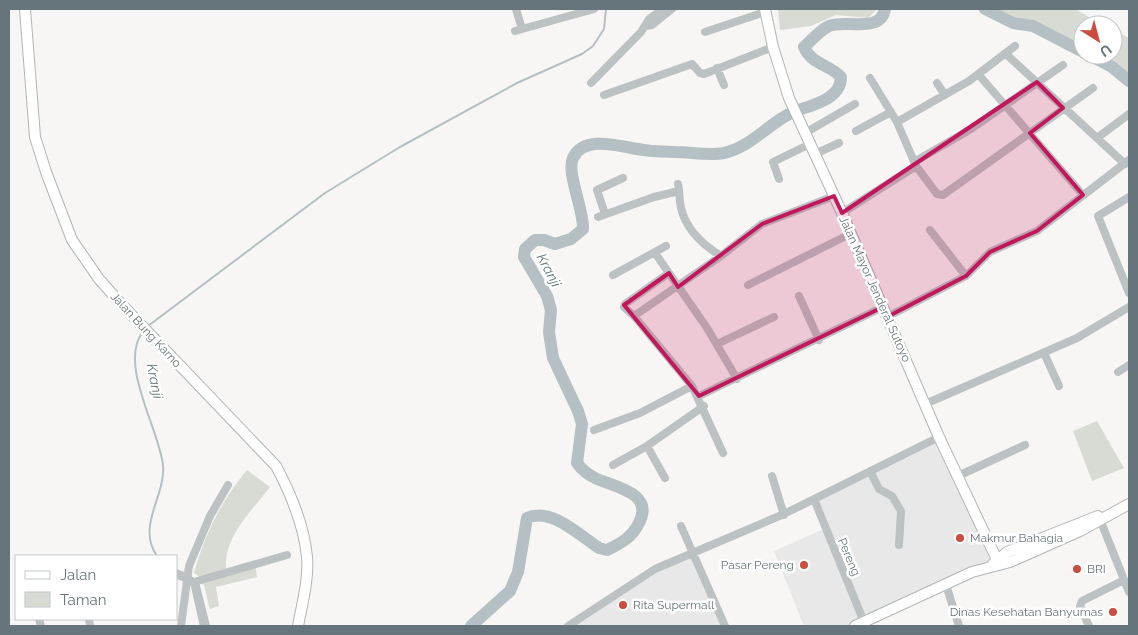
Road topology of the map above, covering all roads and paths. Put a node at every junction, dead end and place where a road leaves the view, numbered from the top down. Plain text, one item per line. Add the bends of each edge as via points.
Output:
1 (25, 9) edge
2 (516, 9) edge
3 (560, 9) edge
4 (594, 9) edge
5 (663, 9) edge
6 (672, 9) edge
7 (765, 10) edge
8 (563, 17) junction
9 (645, 26) junction
10 (705, 32) dead end
11 (1014, 46) dead end
12 (773, 47) junction
13 (1006, 54) junction
14 (1063, 65) dead end
15 (717, 68) junction
16 (978, 74) junction
17 (870, 78) dead end
18 (1037, 82) junction
19 (591, 83) dead end
20 (936, 83) dead end
21 (724, 85) dead end
22 (1093, 88) dead end
23 (945, 95) junction
24 (604, 96) dead end
25 (854, 104) dead end
26 (1007, 105) junction
27 (1063, 108) junction
28 (891, 112) junction
29 (1129, 114) edge
30 (897, 122) junction
31 (856, 131) dead end
32 (805, 132) junction
33 (1030, 133) junction
34 (1097, 138) junction
35 (839, 143) dead end
36 (810, 144) junction
37 (815, 154) junction
38 (1127, 162) edge
39 (915, 164) junction
40 (623, 178) dead end
41 (779, 179) dead end
42 (1083, 195) junction
43 (834, 196) junction
44 (1129, 197) edge
45 (842, 213) junction
46 (930, 230) dead end
47 (850, 234) junction
48 (666, 246) dead end
49 (655, 253) junction
50 (721, 256) junction
51 (669, 273) junction
52 (614, 275) dead end
53 (966, 276) junction
54 (748, 285) dead end
55 (678, 287) junction
56 (1129, 292) edge
57 (799, 296) dead end
58 (1129, 307) edge
59 (885, 312) junction
60 (634, 316) junction
61 (774, 317) dead end
62 (819, 340) junction
63 (717, 344) junction
64 (1044, 353) junction
65 (1129, 365) edge
66 (1118, 372) dead end
67 (738, 378) junction
68 (692, 386) junction
69 (1059, 386) dead end
70 (699, 396) junction
71 (925, 404) junction
72 (704, 406) junction
73 (594, 430) dead end
74 (939, 437) junction
75 (1025, 445) dead end
76 (647, 446) junction
77 (723, 453) dead end
78 (613, 464) dead end
79 (870, 471) junction
80 (772, 476) dead end
81 (958, 476) junction
82 (665, 478) dead end
83 (228, 485) dead end
84 (814, 499) junction
85 (1129, 504) edge
86 (784, 514) junction
87 (1102, 516) junction
88 (681, 526) dead end
89 (899, 545) dead end
90 (694, 552) junction
91 (286, 555) dead end
92 (995, 564) junction
93 (178, 574) edge
94 (187, 576) junction
95 (1124, 580) junction
96 (196, 582) junction
97 (946, 584) junction
98 (1129, 592) edge
99 (180, 602) edge
100 (860, 624) edge
101 (181, 626) edge
102 (204, 626) edge
103 (298, 626) edge
104 (568, 626) edge
105 (725, 626) edge
106 (959, 626) edge
107 (1089, 626) edge

1 - 103 main road, Jalan Bung Karno via 35,137 72,240 99,279 276,466 299,519 307,558
2 - 8 street via 519,30
3 - 8 street
4 - 8 street
5 - 9 street
6 - 9 street via 652,25
7 - 10 street
7 - 12 main road, Jalan Mayor Jenderal Sutoyo
9 - 19 street
11 - 13 street
12 - 15 street
12 - 32 main road, Jalan Mayor Jenderal Sutoyo via 789,98
13 - 16 street
13 - 18 street
14 - 18 street
15 - 21 street
15 - 24 street via 702,74 692,64
16 - 23 street
16 - 26 street
17 - 28 street
18 - 26 street
18 - 27 street
20 - 23 street
22 - 27 street
23 - 30 street
25 - 32 street
26 - 33 street
26 - 39 street
27 - 33 street
27 - 34 street
28 - 30 street
28 - 31 street
29 - 34 street
30 - 39 street
32 - 36 main road, Jalan Mayor Jenderal Sutoyo
33 - 39 street via 940,196
33 - 42 street
34 - 38 street
35 - 37 street
36 - 37 main road, Jalan Mayor Jenderal Sutoyo
36 - 41 street via 773,162
37 - 43 main road, Jalan Mayor Jenderal Sutoyo
38 - 42 street
39 - 45 street
40 - 50 street via 598,190 602,215 679,187 686,222 700,240
42 - 53 street via 1037,231 990,252
43 - 45 main road, Jalan Mayor Jenderal Sutoyo
43 - 50 street via 762,224
44 - 56 street via 1098,216
45 - 47 main road, Jalan Mayor Jenderal Sutoyo
46 - 53 street
47 - 54 street
47 - 59 main road, Jalan Mayor Jenderal Sutoyo
48 - 49 street
49 - 51 street
49 - 52 street
50 - 55 street
51 - 55 street
51 - 60 street via 624,304
53 - 59 street
55 - 60 street
55 - 63 street
57 - 62 street
58 - 64 street via 1085,334
59 - 62 street
59 - 71 main road, Jalan Mayor Jenderal Sutoyo
60 - 68 street
61 - 63 street
62 - 67 street
63 - 67 street
64 - 69 street
64 - 71 street
65 - 66 street
67 - 70 street
68 - 70 street
68 - 73 street via 640,413
70 - 72 street
71 - 74 main road, Jalan Mayor Jenderal Sutoyo
72 - 76 street
72 - 77 street
74 - 79 street
74 - 81 main road, Jalan Mayor Jenderal Sutoyo
75 - 81 street
76 - 78 street
76 - 82 street
79 - 84 street
79 - 89 street via 879,489 892,496 901,511
80 - 86 street
81 - 92 main road, Jalan Mayor Jenderal Sutoyo
83 - 94 street via 210,516
84 - 86 street
84 - 100 street, Pereng
85 - 87 main road
86 - 90 street
87 - 92 main road via 1042,548 1010,562
87 - 95 street
88 - 90 street
90 - 104 street via 655,569
90 - 105 street
91 - 96 street
92 - 97 main road
93 - 94 street
94 - 96 street
94 - 99 street
95 - 98 street
95 - 107 street via 1082,601 1080,606
96 - 102 street
97 - 100 main road
97 - 106 street
99 - 101 street

